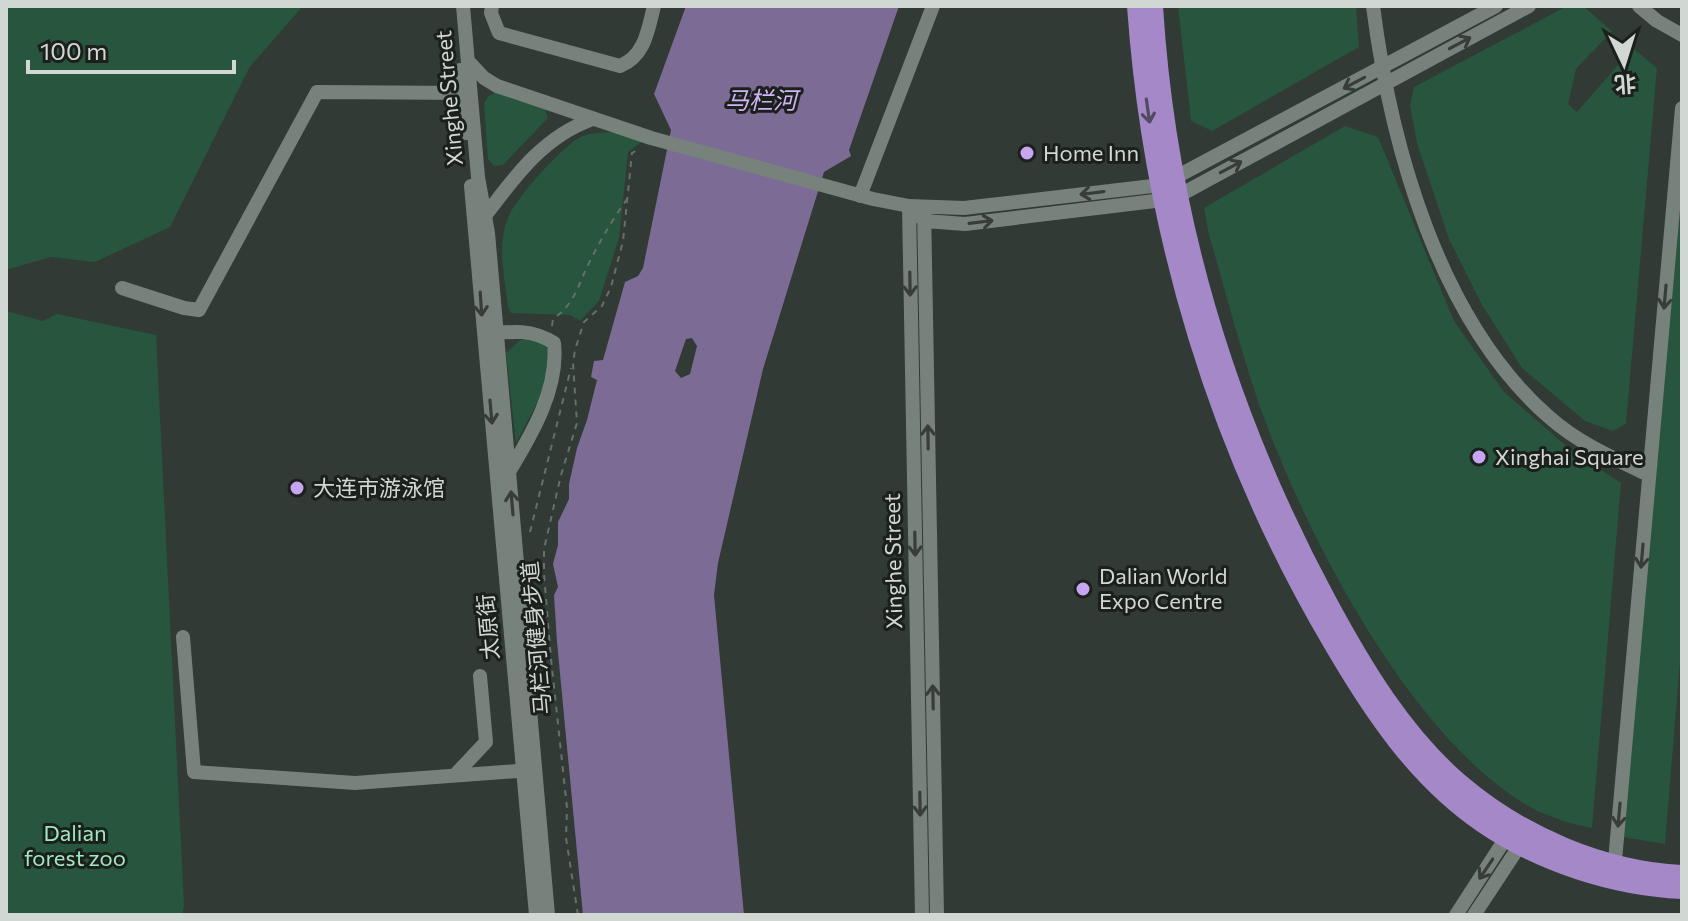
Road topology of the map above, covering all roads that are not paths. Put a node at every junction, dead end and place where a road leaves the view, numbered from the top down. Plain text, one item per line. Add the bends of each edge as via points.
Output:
1 (454, 6) edge
2 (463, 6) edge
3 (492, 6) edge
4 (654, 6) edge
5 (933, 6) edge
6 (1137, 6) edge
7 (1153, 6) edge
8 (1373, 6) edge
9 (1496, 6) edge
10 (1529, 6) edge
11 (1639, 6) edge
12 (1682, 35) edge
13 (468, 61) junction
14 (1382, 67) junction
15 (1385, 84) junction
16 (467, 93) junction
17 (1682, 108) edge
18 (593, 119) junction
19 (1169, 190) junction
20 (860, 196) junction
21 (919, 211) junction
22 (480, 216) junction
23 (122, 288) dead end
24 (490, 334) junction
25 (509, 472) junction
26 (1649, 475) junction
27 (183, 637) dead end
28 (480, 676) dead end
29 (529, 770) junction
30 (454, 776) junction
31 (1518, 834) junction
32 (1614, 871) junction
33 (1682, 875) edge
34 (1682, 889) edge
35 (536, 915) edge
36 (548, 915) edge
37 (922, 915) edge
38 (937, 915) edge
39 (1456, 915) edge
40 (1474, 915) edge

1 - 16 street, Xinghe Street
2 - 13 street, Xinghe Street
3 - 4 street via 499,33 620,66 643,48
5 - 20 street
6 -> 19 highway via 1143,82
7 - 19 highway
8 - 14 street
9 - 14 street
15 -> 10 street
11 - 12 street
13 - 16 street, Xinghe Street
13 - 18 street via 497,86
14 - 15 street
14 -> 19 street
19 -> 15 street
15 - 26 street via 1420,206 1483,340 1512,380 1551,419 1597,450
16 - 22 street, Xinghe Street
16 - 23 street via 317,92 199,310
17 -> 26 street
18 - 20 street via 646,143
18 - 22 street via 552,139
19 - 21 street
19 - 31 highway via 1189,314 1245,472 1287,560 1343,660 1417,764 1483,823
20 - 21 street
21 -> 37 street, Xinghe Street
38 -> 21 street, Xinghe Street
22 - 24 street, Xinghe Street
24 - 25 street, Xinghe Street
24 - 25 street via 524,331 548,339 554,343 557,363
24 -> 29 street, 太原街
29 -> 25 street, 太原街
26 -> 32 street
27 - 30 street via 194,772 355,783
28 - 30 street via 486,742
29 - 30 street
29 - 35 street, 太原街
29 - 36 street, 太原街
31 - 32 highway via 1583,870
31 -> 39 street
31 - 40 street
32 - 33 highway
32 - 34 highway

